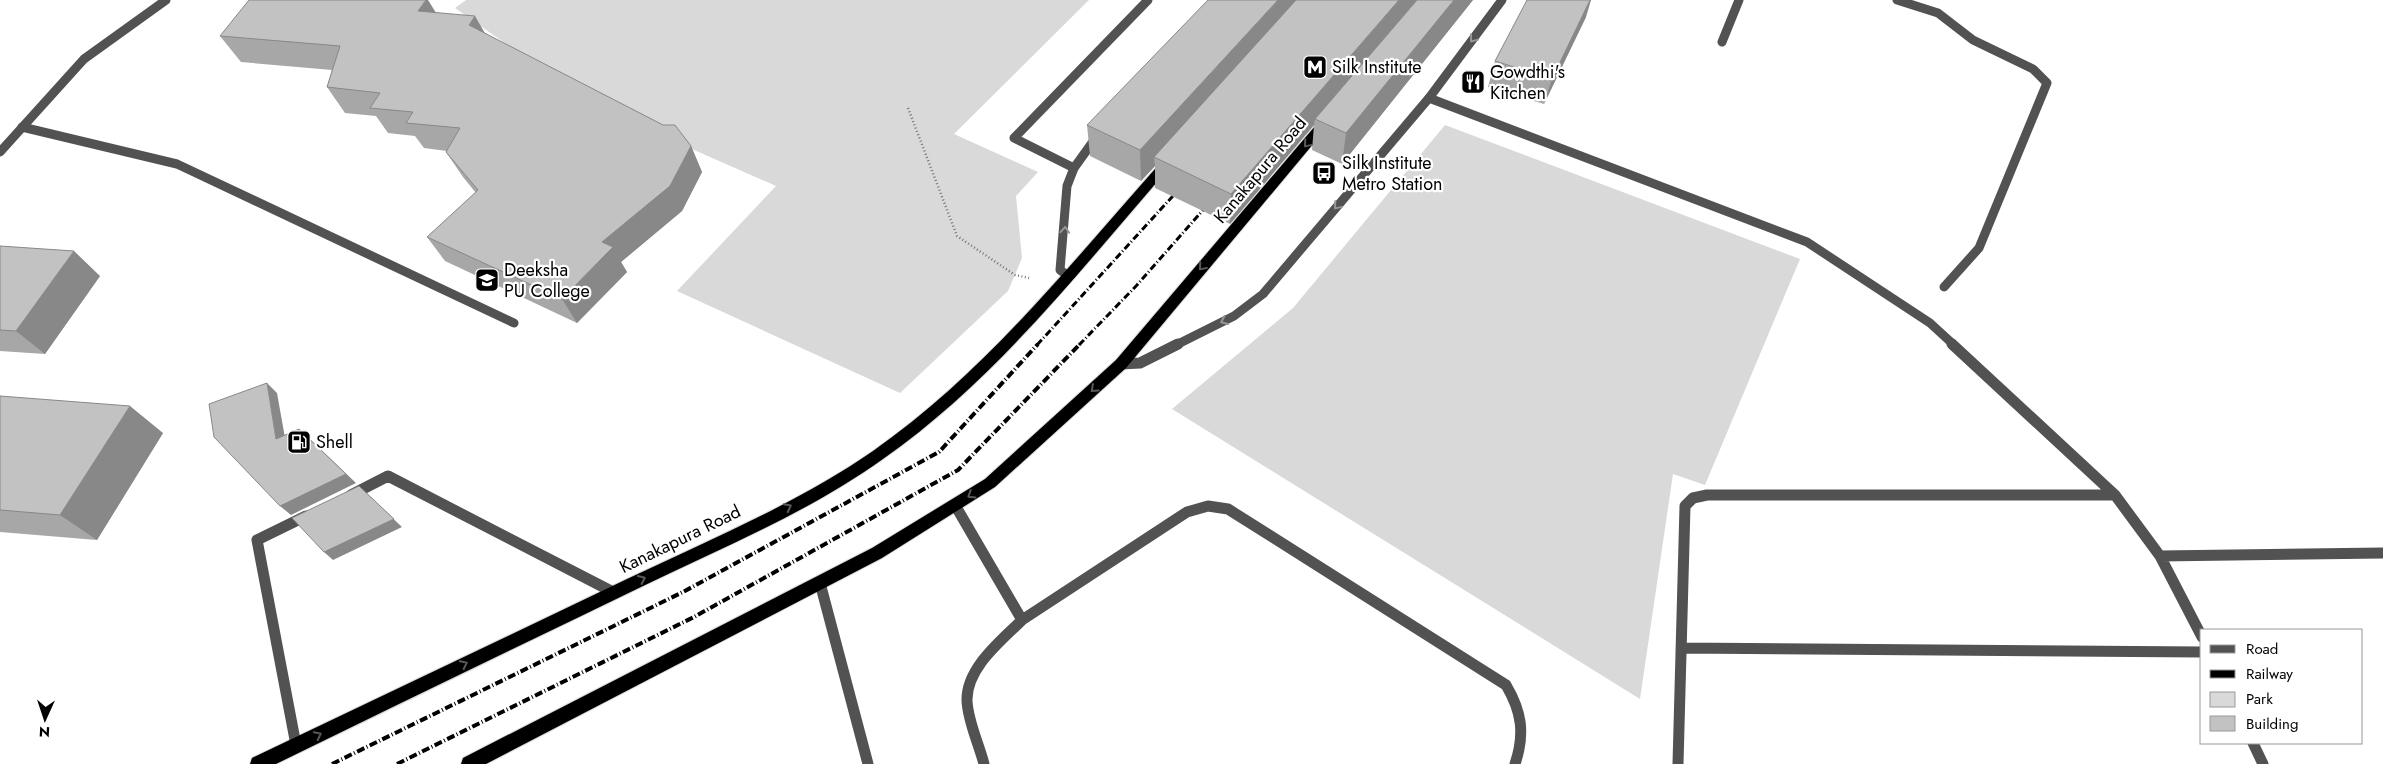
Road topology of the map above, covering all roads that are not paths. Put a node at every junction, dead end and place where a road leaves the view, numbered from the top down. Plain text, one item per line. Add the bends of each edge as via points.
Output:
1 (166, 0) edge
2 (1148, 0) edge
3 (1502, 0) edge
4 (1739, 0) edge
5 (1897, 0) edge
6 (1722, 42) dead end
7 (1429, 98) junction
8 (1333, 113) edge
9 (22, 127) junction
10 (1101, 132) edge
11 (0, 152) edge
12 (1173, 156) edge
13 (1074, 168) junction
14 (1063, 280) junction
15 (1944, 287) dead end
16 (514, 323) dead end
17 (1121, 364) junction
18 (2116, 495) junction
19 (344, 498) edge
20 (955, 505) junction
21 (318, 510) edge
22 (2383, 553) edge
23 (2160, 556) junction
24 (820, 583) junction
25 (613, 592) junction
26 (1022, 620) junction
27 (2200, 633) edge
28 (1681, 648) junction
29 (2200, 652) edge
30 (2253, 744) edge
31 (296, 745) junction
32 (258, 764) edge
33 (469, 764) edge
34 (868, 764) edge
35 (984, 764) edge
36 (1516, 764) edge
37 (1678, 764) edge
38 (2263, 764) edge

1 - 9 street via 84,59
2 - 13 street via 1014,138
3 -> 7 street
4 - 6 street
5 - 15 street via 1938,13 1973,40 2033,69 2047,83 1979,248
7 -> 17 street via 1263,294 1234,316 1140,363
7 - 18 street via 1807,242 1930,323
8 -> 17 highway, Kanakapura Road
9 - 11 street
9 - 16 street via 177,164
10 - 13 street
12 - 14 highway, Kanakapura Road
14 -> 13 street via 1060,270 1067,186
25 -> 14 highway, Kanakapura Road via 816,493 878,455 961,390 1010,342
17 -> 20 highway, Kanakapura Road via 990,483
18 - 23 street
18 - 28 street via 1707,495 1692,498 1685,506
19 - 25 street via 388,476
20 - 24 highway, Kanakapura Road via 877,553
20 - 26 street
21 - 31 street via 257,540
22 - 23 street
23 - 27 street
24 - 33 highway, Kanakapura Road
24 - 34 street
31 -> 25 highway, Kanakapura Road
26 - 35 street via 970,679 967,699
26 - 36 street via 1187,512 1208,506 1228,509 1506,685 1519,706 1523,725
28 - 29 street
28 - 37 street
30 - 38 street
31 - 32 highway, Kanakapura Road

